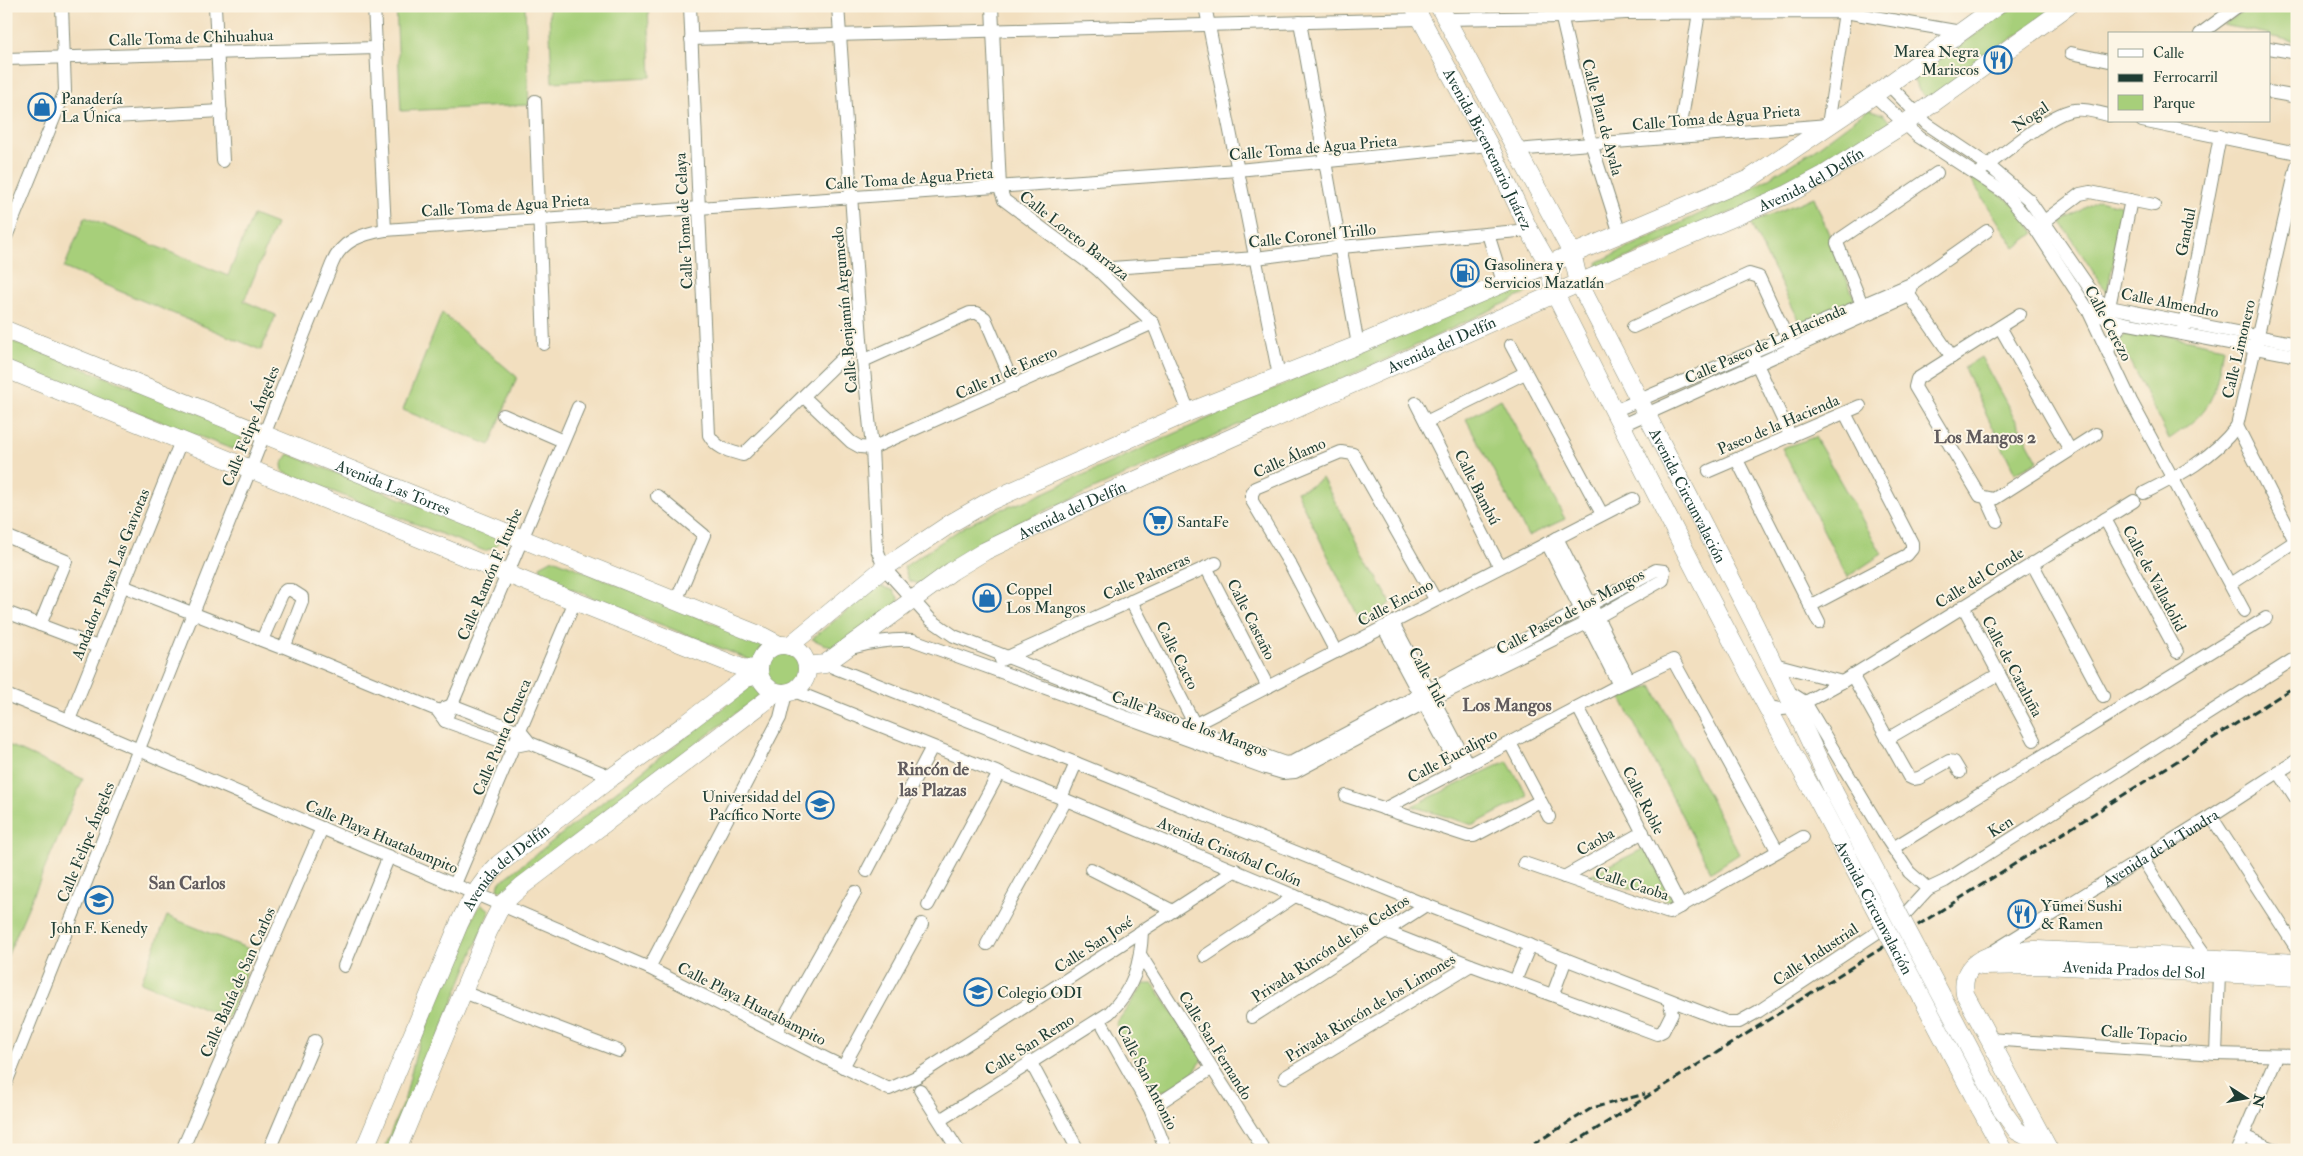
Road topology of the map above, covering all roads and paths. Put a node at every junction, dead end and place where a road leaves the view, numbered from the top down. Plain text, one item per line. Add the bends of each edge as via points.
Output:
1 (62, 6) edge
2 (215, 6) edge
3 (374, 6) edge
4 (690, 6) edge
5 (838, 6) edge
6 (992, 6) edge
7 (1205, 6) edge
8 (2068, 6) edge
9 (2238, 6) edge
10 (1989, 9) edge
11 (1699, 10) edge
12 (1872, 11) edge
13 (1417, 12) edge
14 (1442, 12) edge
15 (1560, 12) edge
16 (1845, 12) junction
17 (1300, 22) junction
18 (1209, 25) junction
19 (993, 30) junction
20 (1961, 32) junction
21 (2203, 32) edge
22 (840, 35) junction
23 (691, 39) junction
24 (376, 48) junction
25 (2270, 48) edge
26 (218, 52) junction
27 (2071, 53) dead end
28 (2297, 53) edge
29 (63, 57) junction
30 (6, 59) edge
31 (2108, 61) edge
32 (1888, 84) junction
33 (2270, 92) edge
34 (1874, 95) junction
35 (2297, 97) edge
36 (535, 101) dead end
37 (221, 111) junction
38 (2108, 115) edge
39 (113, 117) dead end
40 (1911, 119) junction
41 (2147, 122) edge
42 (1828, 125) junction
43 (2220, 136) junction
44 (1679, 137) junction
45 (1591, 143) junction
46 (1489, 145) junction
47 (1516, 150) junction
48 (2297, 153) edge
49 (223, 161) dead end
50 (1325, 162) junction
51 (1988, 165) junction
52 (2297, 165) edge
53 (1238, 170) junction
54 (1937, 173) dead end
55 (1977, 173) junction
56 (1000, 188) junction
57 (851, 198) junction
58 (2131, 200) junction
59 (2154, 205) dead end
60 (699, 209) junction
61 (540, 219) junction
62 (2040, 224) junction
63 (385, 230) junction
64 (1529, 230) junction
65 (1988, 231) dead end
66 (1488, 234) junction
67 (1620, 234) junction
68 (6, 237) edge
69 (1342, 247) junction
70 (337, 252) joint
71 (1572, 254) junction
72 (1256, 258) junction
73 (1548, 263) junction
74 (1098, 269) junction
75 (1503, 282) junction
76 (1579, 283) junction
77 (1909, 289) junction
78 (1555, 294) junction
79 (2097, 299) joint
80 (1861, 305) junction
81 (2109, 307) junction
82 (2087, 308) junction
83 (2020, 314) dead end
84 (1867, 317) junction
85 (1154, 323) junction
86 (2124, 323) junction
87 (1633, 327) dead end
88 (2000, 328) junction
89 (2183, 328) junction
90 (6, 330) edge
91 (861, 340) junction
92 (2256, 342) junction
93 (1790, 343) junction
94 (544, 344) dead end
95 (2297, 344) edge
96 (1358, 345) junction
97 (1511, 345) dead end
98 (2108, 352) junction
99 (1752, 354) junction
100 (2297, 356) edge
101 (1952, 357) junction
102 (863, 361) junction
103 (1758, 365) junction
104 (6, 369) edge
105 (1525, 373) junction
106 (1279, 376) junction
107 (1014, 386) junction
108 (1671, 387) junction
109 (804, 397) junction
110 (1677, 399) junction
111 (1416, 403) dead end
112 (1860, 406) dead end
113 (578, 407) dead end
114 (1642, 408) junction
115 (1190, 412) junction
116 (1845, 413) junction
117 (503, 415) dead end
118 (1618, 418) junction
119 (1426, 422) junction
120 (2237, 426) junction
121 (265, 434) junction
122 (2096, 434) dead end
123 (1792, 437) junction
124 (563, 441) junction
125 (181, 442) junction
126 (872, 448) junction
127 (2070, 450) junction
128 (1737, 460) junction
129 (250, 470) junction
130 (1709, 471) dead end
131 (2172, 479) junction
132 (657, 496) dead end
133 (2139, 497) joint
134 (1633, 499) dead end
135 (1987, 499) junction
136 (1602, 514) junction
137 (2105, 519) junction
138 (1997, 522) dead end
139 (6, 536) edge
140 (522, 538) junction
141 (2296, 540) edge
142 (1552, 541) junction
143 (2032, 563) junction
144 (1211, 565) joint
145 (1500, 567) junction
146 (884, 568) junction
147 (507, 574) junction
148 (2230, 584) junction
149 (123, 586) junction
150 (913, 599) junction
151 (1435, 599) junction
152 (575, 601) junction
153 (676, 601) junction
154 (1131, 601) junction
155 (1810, 606) junction
156 (1963, 606) junction
157 (1585, 607) junction
158 (2244, 610) dead end
159 (6, 612) edge
160 (193, 613) junction
161 (2266, 618) dead end
162 (1592, 619) junction
163 (1819, 624) dead end
164 (40, 625) junction
165 (1388, 625) junction
166 (262, 640) junction
167 (282, 646) junction
168 (784, 646) junction
169 (98, 647) junction
170 (844, 650) junction
171 (1336, 652) junction
172 (2177, 652) dead end
173 (1005, 657) junction
174 (2297, 657) edge
175 (825, 664) junction
176 (1774, 664) junction
177 (807, 666) junction
178 (992, 668) junction
179 (759, 672) junction
180 (1999, 674) junction
181 (1847, 679) junction
182 (1624, 683) junction
183 (1268, 687) junction
184 (785, 692) junction
185 (6, 695) edge
186 (2104, 696) dead end
187 (1426, 697) junction
188 (452, 705) junction
189 (1800, 705) junction
190 (1578, 707) junction
191 (1766, 707) junction
192 (441, 715) junction
193 (69, 720) junction
194 (1191, 726) junction
195 (521, 732) junction
196 (1174, 736) junction
197 (1887, 739) junction
198 (2034, 740) dead end
199 (530, 743) junction
200 (1510, 743) junction
201 (515, 746) junction
202 (932, 747) junction
203 (139, 750) junction
204 (2297, 760) edge
205 (1076, 763) junction
206 (1464, 767) junction
207 (2278, 771) junction
208 (1960, 772) dead end
209 (999, 774) junction
210 (612, 777) junction
211 (1346, 796) dead end
212 (1826, 797) junction
213 (1064, 799) junction
214 (2297, 800) edge
215 (1540, 801) junction
216 (1384, 809) junction
217 (2211, 816) junction
218 (1549, 818) dead end
219 (322, 828) junction
220 (1643, 832) junction
221 (1804, 837) dead end
222 (1893, 848) junction
223 (1777, 850) junction
224 (388, 856) junction
225 (2142, 858) junction
226 (1524, 863) dead end
227 (1091, 870) dead end
228 (1236, 870) junction
229 (867, 872) dead end
230 (1564, 877) junction
231 (454, 884) junction
232 (1928, 889) junction
233 (855, 892) dead end
234 (474, 893) junction
235 (1295, 896) junction
236 (502, 904) junction
237 (928, 905) dead end
238 (1426, 905) junction
239 (1681, 907) junction
240 (1173, 911) junction
241 (922, 924) dead end
242 (1142, 931) junction
243 (1386, 932) junction
244 (986, 944) dead end
245 (1530, 945) junction
246 (2297, 949) edge
247 (1141, 956) junction
248 (1205, 956) dead end
249 (1986, 956) junction
250 (2208, 957) junction
251 (1566, 959) junction
252 (2297, 962) edge
253 (1471, 965) junction
254 (344, 966) dead end
255 (1972, 967) junction
256 (648, 968) junction
257 (2220, 974) junction
258 (2297, 977) edge
259 (1515, 981) junction
260 (463, 992) junction
261 (1553, 994) junction
262 (1669, 1000) junction
263 (1252, 1017) dead end
264 (1100, 1020) junction
265 (1739, 1022) joint
266 (776, 1032) junction
267 (315, 1040) dead end
268 (1988, 1040) junction
269 (619, 1051) dead end
270 (2216, 1054) junction
271 (2277, 1056) junction
272 (2297, 1056) edge
273 (1030, 1061) junction
274 (843, 1067) junction
275 (1211, 1069) junction
276 (1285, 1077) dead end
277 (6, 1083) edge
278 (889, 1088) joint
279 (920, 1090) dead end
280 (2021, 1099) junction
281 (1150, 1109) junction
282 (2004, 1112) junction
283 (940, 1120) junction
284 (2243, 1136) junction
285 (2050, 1149) edge
286 (182, 1150) edge
287 (269, 1150) edge
288 (364, 1150) edge
289 (397, 1150) edge
290 (958, 1150) edge
291 (1078, 1150) edge
292 (1166, 1150) edge
293 (1264, 1150) edge
294 (2003, 1150) edge
295 (2237, 1150) edge
296 (2276, 1150) edge

1 - 29 street
2 - 26 street
3 - 24 street
4 - 23 street, Calle Toma de Celaya
5 - 22 street, Calle Benjamín Argumedo
6 - 19 street, Calle Loreto Barraza
7 - 18 street
8 - 40 street, Avenida del Delfín
9 - 21 street
10 - 20 street, Avenida del Delfín
11 - 15 street via 1626,14
11 - 16 street
11 - 44 street
12 - 16 street
12 - 20 street
13 - 17 street
13 - 46 street, Avenida Bicentenario Juárez
14 - 15 street
14 - 47 street, Avenida Bicentenario Juárez
15 - 45 street, Calle Plan de Ayala
16 - 42 street
17 - 18 street
17 - 50 street
18 - 19 street
18 - 53 street
19 - 22 street
19 - 56 street, Calle Loreto Barraza
20 - 32 street, Avenida del Delfín
22 - 23 street
22 - 57 street, Calle Benjamín Argumedo
23 - 60 street, Calle Toma de Celaya
24 - 26 street, Calle Toma de Chihuahua
24 - 63 street
25 - 28 street
26 - 29 street, Calle Toma de Chihuahua
26 - 37 street
27 - 31 street
29 - 30 street, Calle Toma de Chihuahua
29 - 68 street via 65,91
32 - 34 street, Avenida del Delfín
32 - 40 street
33 - 35 street
34 - 40 street
34 - 42 street, Avenida del Delfín
36 - 61 street
37 - 39 street
37 - 49 street
38 - 51 street, Nogal via 2073,110 2058,115
40 - 51 street, Calle Cerezo
40 - 55 street, Calle Cerezo via 1934,148
40 - 76 street, Avenida del Delfín via 1788,194
41 - 43 street
42 - 44 street, Calle Toma de Agua Prieta
42 - 67 street, Avenida del Delfín via 1749,180
43 - 48 street
43 - 89 street, Gandul
44 - 45 street, Calle Toma de Agua Prieta
45 - 47 street, Calle Toma de Agua Prieta
45 - 67 street, Calle Plan de Ayala
46 - 50 street, Calle Toma de Agua Prieta
46 - 64 street, Avenida Bicentenario Juárez
47 - 71 street, Avenida Bicentenario Juárez
50 - 53 street, Calle Toma de Agua Prieta
50 - 69 street
51 - 55 street, Nogal
51 - 62 street, Calle Cerezo via 2024,194
52 - 92 street, Calle Limonero
53 - 56 street, Calle Toma de Agua Prieta
53 - 72 street
54 - 80 street via 1837,243
55 - 62 street, Calle Cerezo
56 - 57 street, Calle Toma de Agua Prieta
56 - 74 street, Calle Loreto Barraza via 1004,200
57 - 60 street, Calle Toma de Agua Prieta
57 - 91 street, Calle Benjamín Argumedo
58 - 59 street
58 - 62 street via 2090,192 2080,194
58 - 81 street
60 - 61 street, Calle Toma de Agua Prieta
60 - 109 street, Calle Toma de Celaya via 709,435 719,447 744,455
61 - 63 street, Calle Toma de Agua Prieta
61 - 94 street
62 - 79 street, Calle Cerezo
62 - 82 street, Calle Cerezo
63 - 70 street, Calle Toma de Agua Prieta via 370,232 346,243
64 - 66 street, Calle Coronel Trillo
64 - 73 street, Avenida Bicentenario Juárez
65 - 77 street, Calle Paseo de La Hacienda
66 - 69 street, Calle Coronel Trillo
66 - 75 street
67 - 71 street, Avenida del Delfín
69 - 72 street, Calle Coronel Trillo
69 - 96 street
70 - 121 street, Calle Felipe Ángeles
71 - 73 street, Avenida del Delfín
71 - 76 street, Avenida Bicentenario Juárez
72 - 74 street, Calle Coronel Trillo
72 - 106 street
73 - 75 street, Avenida del Delfín
73 - 78 street, Avenida Bicentenario Juárez
74 - 85 street, Calle Loreto Barraza
75 - 96 street, Avenida del Delfín
76 - 78 street, Avenida del Delfín
76 - 114 street, Avenida Circunvalación
77 - 80 street, Calle Paseo de La Hacienda
77 - 84 street, Calle Paseo de La Hacienda
77 - 101 street
78 - 118 street, Avenida Circunvalación
78 - 150 street, Avenida del Delfín via 1078,506 985,551
79 - 81 street, Calle Almendro
80 - 84 street
80 - 93 street, Calle Paseo de La Hacienda
81 - 89 street, Calle Almendro
82 - 86 street, Calle Almendro via 2100,316
82 - 98 street, Calle Cerezo
83 - 88 street
84 - 93 street, Calle Paseo de La Hacienda
85 - 107 street, Calle 11 de Enero
85 - 115 street, Calle Loreto Barraza
86 - 89 street, Calle Almendro
86 - 98 street via 2117,328
87 - 93 street via 1749,274 1759,277
88 - 101 street
88 - 127 street
89 - 92 street, Calle Almendro
90 - 121 street, Avenida Las Torres
91 - 102 street, Calle Benjamín Argumedo
91 - 109 street
92 - 95 street, Calle Almendro
92 - 100 street, Calle Almendro
92 - 120 street, Calle Limonero
93 - 99 street, Calle Paseo de La Hacienda
93 - 103 street, Calle Paseo de La Hacienda
96 - 106 street, Avenida del Delfín
97 - 105 street
98 - 131 street, Calle Cerezo
99 - 103 street
99 - 108 street, Calle Paseo de La Hacienda
101 - 135 street via 1918,379 1915,386 1980,496
102 - 107 street via 970,313 978,313 985,318
102 - 126 street, Calle Benjamín Argumedo
103 - 110 street, Calle Paseo de La Hacienda
103 - 123 street
104 - 125 street
105 - 119 street
105 - 136 street
106 - 115 street, Avenida del Delfín
107 - 126 street, Calle 11 de Enero
108 - 110 street
108 - 114 street, Calle Paseo de La Hacienda
109 - 126 street via 850,442
110 - 114 street, Calle Paseo de La Hacienda
111 - 119 street, Calle Bambú
112 - 116 street, Paseo de la Hacienda
113 - 124 street, Calle Ramón F. Iturbe
114 - 118 street, Calle Paseo de La Hacienda
114 - 176 street, Avenida Circunvalación
115 - 146 street, Avenida del Delfín via 988,502
116 - 123 street, Paseo de la Hacienda
116 - 155 street via 1912,543 1912,550
117 - 124 street
118 - 191 street, Avenida Circunvalación
119 - 145 street, Calle Bambú
120 - 131 street, Calle Limonero via 2225,443 2206,459
120 - 141 street
121 - 129 street, Calle Felipe Ángeles
121 - 140 street, Avenida Las Torres
122 - 127 street
123 - 128 street, Paseo de la Hacienda
124 - 140 street, Calle Ramón F. Iturbe
125 - 129 street
125 - 149 street, Andador Playas Las Gaviotas
126 - 146 street, Calle Benjamín Argumedo via 876,549
127 - 135 street via 1994,499
128 - 130 street, Paseo de la Hacienda
128 - 155 street
129 - 147 street
129 - 160 street, Calle Felipe Ángeles
131 - 133 street, Calle Limonero
131 - 148 street, Calle Cerezo
132 - 153 street via 704,535
133 - 137 street, Calle del Conde
134 - 136 street, Calle Encino
135 - 138 street
136 - 142 street, Calle Encino
137 - 143 street, Calle del Conde
137 - 172 street, Calle de Valladolid
139 - 164 street via 66,561
140 - 147 street, Calle Ramón F. Iturbe
140 - 153 street, Avenida Las Torres
141 - 148 street
142 - 145 street, Calle Encino
142 - 157 street
143 - 156 street, Calle del Conde
143 - 186 street
144 - 154 street, Calle Palmeras
144 - 183 street, Calle Castaño
145 - 151 street, Calle Encino
146 - 150 street, Calle Benjamín Argumedo
146 - 168 street, Avenida del Delfín
147 - 152 street
147 - 188 street, Calle Ramón F. Iturbe
148 - 158 street, Calle Cerezo
149 - 160 street
149 - 169 street, Andador Playas Las Gaviotas
150 - 170 street, Avenida del Delfín
150 - 173 street, Calle Paseo de los Mangos via 931,620 954,636
151 - 165 street, Calle Encino
151 - 171 street, Calle Álamo via 1353,454 1341,452 1256,488 1252,501
152 - 179 street
152 - 195 street, Calle Punta Chueca
153 - 168 street, Avenida Las Torres
154 - 173 street, Calle Palmeras
154 - 194 street, Calle Cacto
155 - 163 street
156 - 180 street, Calle de Cataluña
156 - 181 street, Calle del Conde
157 - 162 street
157 - 162 street, Calle Paseo de los Mangos via 1656,570 1664,571 1663,580
157 - 187 street, Calle Paseo de los Mangos
159 - 164 street
160 - 166 street
160 - 203 street, Calle Felipe Ángeles
161 - 222 street
162 - 182 street
162 - 187 street, Calle Paseo de los Mangos
164 - 169 street
165 - 171 street, Calle Encino
165 - 187 street, Calle Tule
166 - 167 street
166 - 167 street via 282,594 291,590 302,597 302,602
167 - 192 street
168 - 177 street via 803,655
168 - 179 street via 772,647 763,656
169 - 193 street, Andador Playas Las Gaviotas
170 - 175 street, Avenida del Delfín
170 - 178 street, Calle Paseo de los Mangos via 877,641 913,640
171 - 183 street, Calle Encino
173 - 178 street, Calle Palmeras
173 - 194 street, Calle Paseo de los Mangos
174 - 232 street, Ken
175 - 177 street
175 - 205 street, Avenida Cristóbal Colón
176 - 181 street
176 - 189 street, Avenida Circunvalación via 1786,690
177 - 184 street via 805,679
178 - 196 street, Calle Paseo de los Mangos
179 - 184 street via 764,684
179 - 210 street, Avenida del Delfín via 746,678
180 - 197 street
180 - 198 street, Calle de Cataluña
181 - 189 street
181 - 197 street
182 - 190 street, Calle Eucalipto
182 - 223 street, Calle Eucalipto via 1669,661 1677,664
183 - 194 street, Calle Encino
184 - 202 street, Avenida Cristóbal Colón
184 - 236 street, Avenida del Delfín via 767,700
184 - 256 street via 780,718
185 - 193 street, Calle Playa Huatabampito
187 - 194 street, Calle Paseo de los Mangos via 1284,763
187 - 196 street, Calle Paseo de los Mangos via 1295,772 1283,773 1266,768
187 - 206 street, Calle Tule
188 - 192 street, Calle Ramón F. Iturbe
188 - 195 street
189 - 191 street via 1782,709
189 - 212 street, Avenida Circunvalación
189 - 222 street
190 - 200 street, Calle Eucalipto
190 - 220 street, Calle Roble
191 - 212 street, Avenida Circunvalación
192 - 201 street
193 - 203 street, Calle Playa Huatabampito
194 - 196 street, Calle Encino
195 - 199 street
195 - 201 street, Calle Punta Chueca
197 - 208 street via 1913,779 1949,761 1954,762
199 - 201 street
199 - 210 street
200 - 206 street, Calle Eucalipto
200 - 215 street
201 - 231 street, Calle Punta Chueca
202 - 209 street, Avenida Cristóbal Colón
202 - 229 street
203 - 219 street, Calle Playa Huatabampito
203 - 277 street, Calle Felipe Ángeles
204 - 207 street, Avenida de la Tundra
205 - 213 street
205 - 238 street, Avenida Cristóbal Colón
206 - 216 street, Calle Eucalipto
207 - 214 street
207 - 217 street, Avenida de la Tundra
209 - 213 street, Avenida Cristóbal Colón
209 - 237 street
210 - 234 street, Avenida del Delfín via 499,864
211 - 216 street
212 - 282 street, Avenida Circunvalación, bridge
212 - 294 street, Avenida Circunvalación, bridge
213 - 228 street, Avenida Cristóbal Colón
213 - 244 street via 1058,816
215 - 216 street via 1474,836
215 - 218 street
217 - 225 street, Avenida de la Tundra
217 - 246 street
219 - 224 street, Calle Playa Huatabampito
219 - 286 street, Calle Bahía de San Carlos
220 - 230 street, Caoba
220 - 239 street, Calle Roble
221 - 223 street, Calle Caoba
222 - 232 street via 1909,872
223 - 239 street, Calle Caoba
224 - 231 street, Calle Playa Huatabampito
224 - 254 street
225 - 249 street, Avenida de la Tundra
225 - 250 street
226 - 230 street, Calle Caoba
227 - 240 street
228 - 235 street, Avenida Cristóbal Colón
228 - 240 street, Calle San José
230 - 239 street, Calle Caoba via 1661,912 1669,913
231 - 234 street, Calle Playa Huatabampito
232 - 265 street, Calle Industrial via 1904,914
233 - 266 street
234 - 236 street, Calle Playa Huatabampito
234 - 288 street, Avenida del Delfín via 458,924
235 - 243 street, Avenida Cristóbal Colón
235 - 248 street
236 - 256 street, Calle Playa Huatabampito
236 - 260 street, Avenida del Delfín
238 - 243 street, Privada Rincón de los Cedros
238 - 245 street, Avenida Cristóbal Colón
240 - 242 street, Calle San José
241 - 274 street
242 - 247 street, Calle San Remo
242 - 278 street, Calle San José via 916,1076
243 - 253 street, Avenida Cristóbal Colón
243 - 263 street, Privada Rincón de los Cedros
245 - 251 street, Avenida Cristóbal Colón
245 - 259 street
247 - 264 street, Calle San Remo via 1123,997
247 - 275 street, Calle San Fernando
249 - 250 street, Avenida Prados del Sol via 2009,950 2037,950
249 - 255 street, Avenida de la Tundra
250 - 252 street, Avenida Prados del Sol
250 - 257 street
251 - 261 street
251 - 262 street, Avenida Cristóbal Colón
253 - 259 street, Avenida Cristóbal Colón
253 - 276 street, Privada Rincón de los Limones
255 - 257 street, Avenida Prados del Sol via 2035,964
255 - 268 street via 1964,983 1966,994
256 - 266 street, Calle Playa Huatabampito
257 - 258 street, Avenida Prados del Sol
257 - 270 street
259 - 261 street, Avenida Cristóbal Colón
260 - 269 street
260 - 289 street, Avenida del Delfín
261 - 262 street, Avenida Cristóbal Colón via 1657,1034 1663,1030 1672,1013
262 - 265 street, Avenida Cristóbal Colón via 1727,1022
264 - 273 street, Calle San Remo
264 - 281 street, Calle San Antonio
266 - 274 street, Calle Playa Huatabampito
267 - 287 street
268 - 270 street, Calle Topacio
268 - 280 street
270 - 271 street, Calle Topacio
271 - 272 street, Calle Topacio
271 - 284 street
273 - 283 street, Calle San Remo
273 - 291 street
274 - 278 street, Calle Playa Huatabampito
275 - 281 street
275 - 293 street, Calle San Fernando
279 - 283 street
280 - 282 street via 2017,1111
280 - 285 street
281 - 292 street, Calle San Antonio
282 - 285 street, Avenida Circunvalación via 2018,1131
283 - 290 street
284 - 295 street
284 - 296 street

